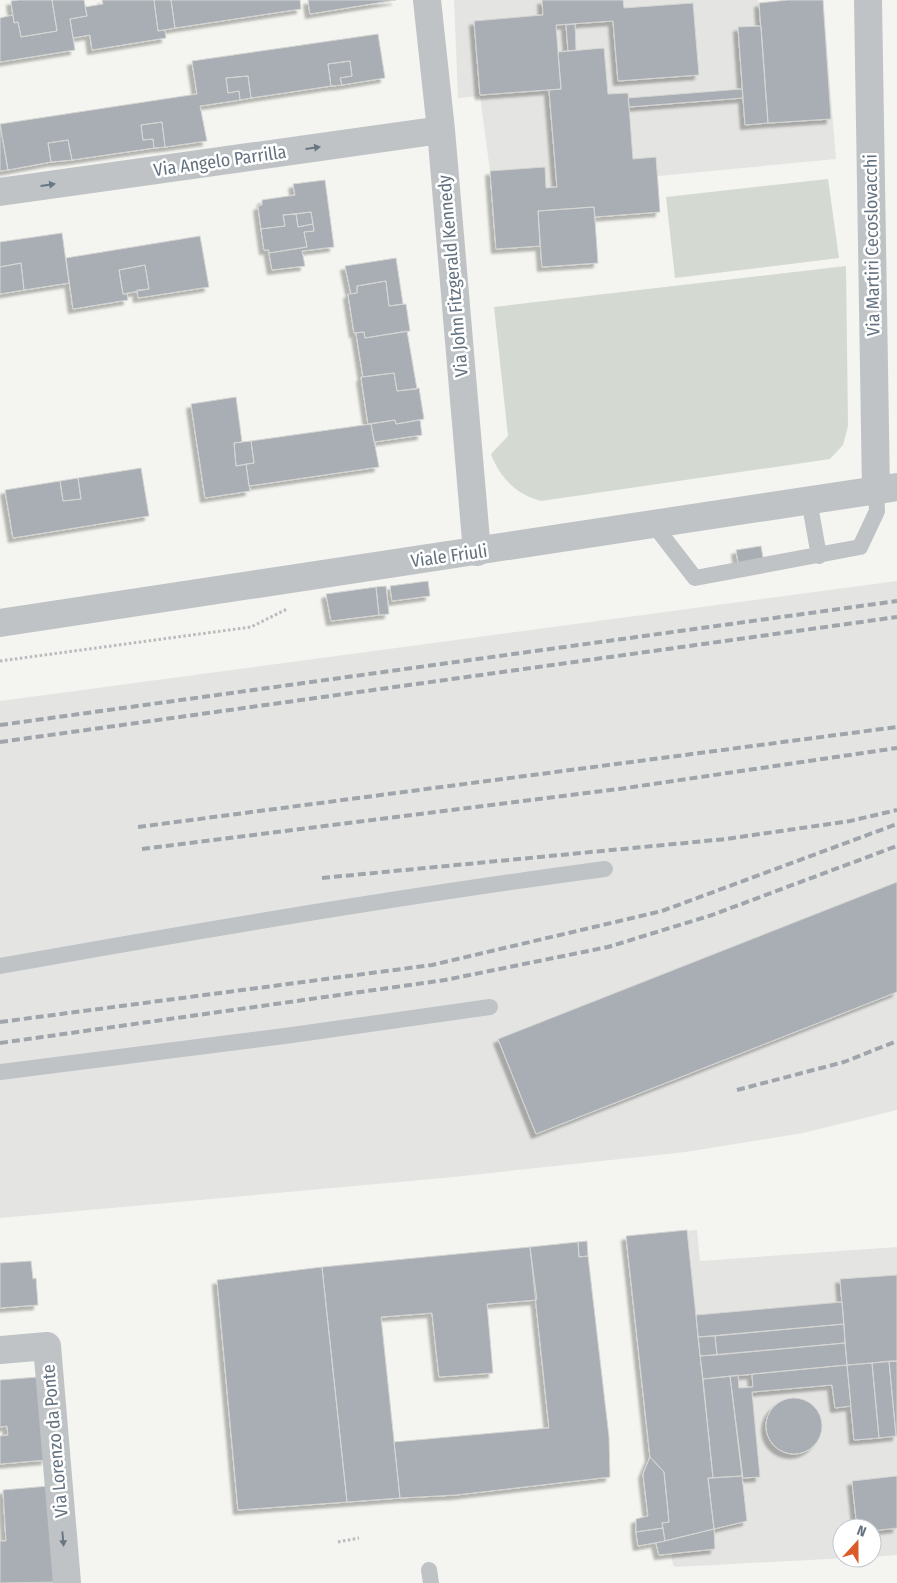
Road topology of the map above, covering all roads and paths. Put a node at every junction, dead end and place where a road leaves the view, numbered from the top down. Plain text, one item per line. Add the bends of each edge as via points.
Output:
1 (427, 0) edge
2 (868, 0) edge
3 (441, 130) junction
4 (0, 192) edge
5 (886, 489) edge
6 (809, 500) junction
7 (654, 525) junction
8 (477, 552) junction
9 (819, 556) junction
10 (295, 604) dead end
11 (0, 623) edge
12 (0, 661) edge
13 (605, 868) dead end
14 (0, 966) edge
15 (490, 1007) dead end
16 (0, 1072) edge
17 (0, 1350) edge
18 (359, 1538) dead end
19 (338, 1542) dead end
20 (67, 1583) edge

1 - 3 street, Via John Fitzgerald Kennedy
2 - 5 street, Via Martiri Cecoslovacchi
4 -> 3 street, Via Angelo Parrilla
3 - 8 street, Via John Fitzgerald Kennedy
5 - 6 street, Viale Friuli
5 - 9 lane via 860,547
6 - 7 street, Viale Friuli
6 - 9 lane
7 - 8 street, Viale Friuli
7 - 9 lane via 695,578
8 - 11 street, Viale Friuli
10 - 12 path via 251,627
13 - 14 lane via 417,894
15 - 16 lane
17 -> 20 street, Via Lorenzo da Ponte via 47,1346
18 - 19 path

